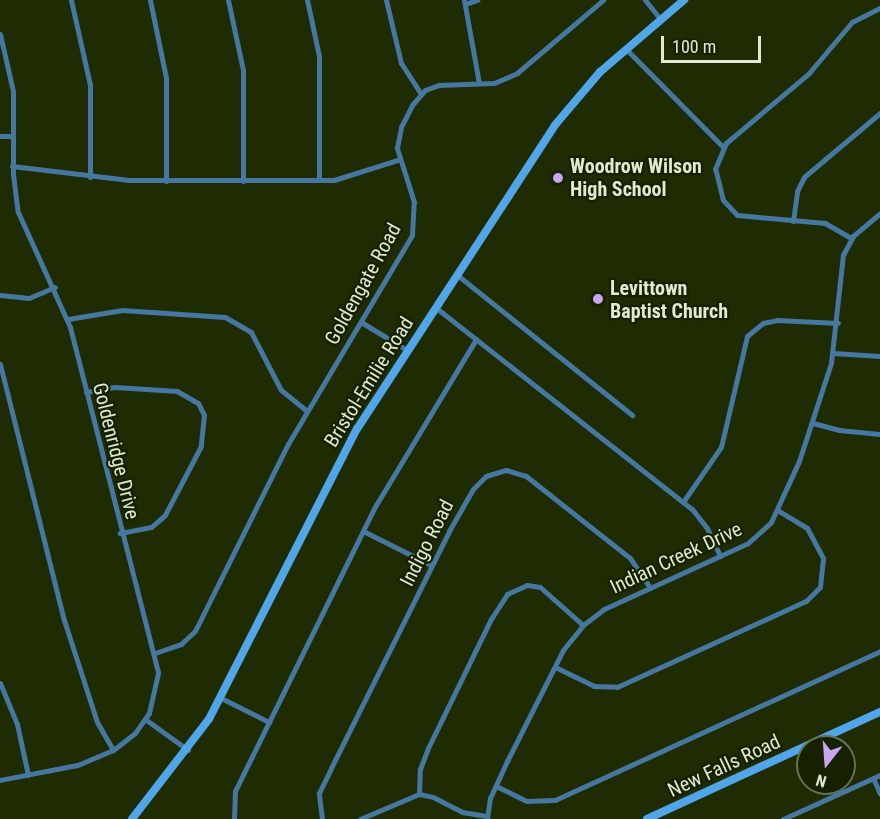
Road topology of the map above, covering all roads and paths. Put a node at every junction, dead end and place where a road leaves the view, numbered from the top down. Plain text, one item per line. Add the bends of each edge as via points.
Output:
1 (71, 0) edge
2 (150, 0) edge
3 (228, 0) edge
4 (307, 0) edge
5 (386, 0) edge
6 (477, 0) edge
7 (603, 0) edge
8 (645, 0) edge
9 (684, 0) edge
10 (464, 2) edge
11 (880, 8) edge
12 (661, 20) junction
13 (0, 34) edge
14 (626, 49) junction
15 (479, 84) junction
16 (421, 94) junction
17 (880, 113) edge
18 (0, 136) edge
19 (13, 136) junction
20 (723, 147) junction
21 (398, 160) junction
22 (12, 166) junction
23 (90, 177) junction
24 (166, 180) junction
25 (319, 180) junction
26 (243, 181) junction
27 (880, 213) edge
28 (793, 221) junction
29 (851, 237) junction
30 (456, 274) junction
31 (55, 287) junction
32 (0, 295) edge
33 (435, 307) junction
34 (68, 319) junction
35 (361, 322) junction
36 (838, 323) junction
37 (476, 339) junction
38 (407, 350) junction
39 (833, 353) junction
40 (880, 356) edge
41 (0, 364) edge
42 (86, 392) junction
43 (307, 411) junction
44 (632, 415) dead end
45 (813, 423) junction
46 (880, 434) edge
47 (683, 502) junction
48 (777, 510) junction
49 (363, 531) junction
50 (120, 533) junction
51 (720, 556) junction
52 (431, 565) junction
53 (650, 588) junction
54 (583, 625) junction
55 (880, 651) edge
56 (155, 653) junction
57 (555, 667) junction
58 (0, 683) edge
59 (220, 698) junction
60 (880, 712) edge
61 (145, 719) junction
62 (269, 722) junction
63 (113, 750) junction
64 (188, 750) junction
65 (28, 774) junction
66 (880, 775) edge
67 (873, 778) junction
68 (0, 780) edge
69 (496, 786) junction
70 (419, 794) junction
71 (880, 794) edge
72 (487, 818) edge
73 (132, 819) edge
74 (234, 819) edge
75 (322, 819) edge
76 (360, 819) edge
77 (647, 819) edge
78 (783, 819) edge

1 - 23 street via 90,86
2 - 24 street via 166,71
3 - 26 street via 243,70
4 - 25 street via 319,56
5 - 16 street via 401,63
6 - 10 street
7 - 15 street via 517,73 498,82
8 - 12 street
9 - 12 street, Bristol-Emilie Road
10 - 15 street
11 - 20 street via 852,22 809,73
12 - 14 street, Bristol-Emilie Road
13 - 19 street, Goldenridge Drive via 13,90
14 - 20 street
14 - 30 street, Bristol-Emilie Road via 568,107
15 - 16 street via 439,85
16 - 21 street, Goldengate Road via 401,127
17 - 28 street via 804,177 797,191
18 - 19 street
19 - 22 street, Goldenridge Drive
20 - 28 street via 715,173 728,210 743,217
21 - 25 street via 350,178
21 - 35 street, Goldengate Road via 414,202 414,227
22 - 23 street
22 - 31 street, Goldenridge Drive via 18,212
23 - 24 street
24 - 26 street
25 - 26 street
27 - 29 street
28 - 29 street via 834,226
29 - 36 street, Indian Creek Drive via 843,255
30 - 33 street, Bristol-Emilie Road
30 - 44 street
31 - 32 street via 29,298
31 - 34 street, Goldenridge Drive
33 - 37 street
33 - 38 street, Bristol-Emilie Road
34 - 42 street, Goldenridge Drive
34 - 43 street via 122,310 225,317 251,332 282,390
35 - 38 street
35 - 43 street, Goldengate Road
36 - 39 street, Indian Creek Drive
36 - 47 street via 767,321 747,336 721,447
37 - 47 street
37 - 49 street
38 - 59 street, Bristol-Emilie Road via 344,452
39 - 40 street
39 - 45 street, Indian Creek Drive
41 - 63 street via 64,620 97,722
42 - 50 street, Goldenridge Drive
42 - 50 street via 115,387 177,391 198,403 204,415 201,446 165,515 151,527
43 - 56 street, Goldengate Road via 195,631 181,644
45 - 46 street
45 - 48 street, Indian Creek Drive
47 - 51 street via 707,528
48 - 51 street, Indian Creek Drive via 765,530 752,541
48 - 57 street via 807,528 823,558 820,587 806,601 613,688 594,686
49 - 52 street
49 - 62 street
50 - 56 street, Goldenridge Drive
51 - 53 street, Indian Creek Drive
52 - 53 street, Indigo Road via 477,483 491,473 513,471 538,485 630,558
52 - 75 street, Indigo Road via 321,789
53 - 54 street, Indian Creek Drive via 604,609
54 - 57 street, Indian Creek Drive
54 - 70 street via 540,587 526,585 507,594 428,748 420,769
55 - 69 street via 555,800 527,801
56 - 61 street, Goldenridge Drive via 157,689
57 - 69 street, Indian Creek Drive
58 - 65 street via 17,724
59 - 62 street
59 - 64 street, Bristol-Emilie Road
60 - 77 street, New Falls Road
61 - 63 street, Goldenridge Drive
61 - 64 street
62 - 74 street via 235,791
63 - 65 street, Goldenridge Drive via 77,765
64 - 73 street, Bristol-Emilie Road
65 - 68 street, Goldenridge Drive
66 - 67 street
67 - 71 street
67 - 78 street
69 - 72 street, Indian Creek Drive
70 - 72 street
70 - 76 street

